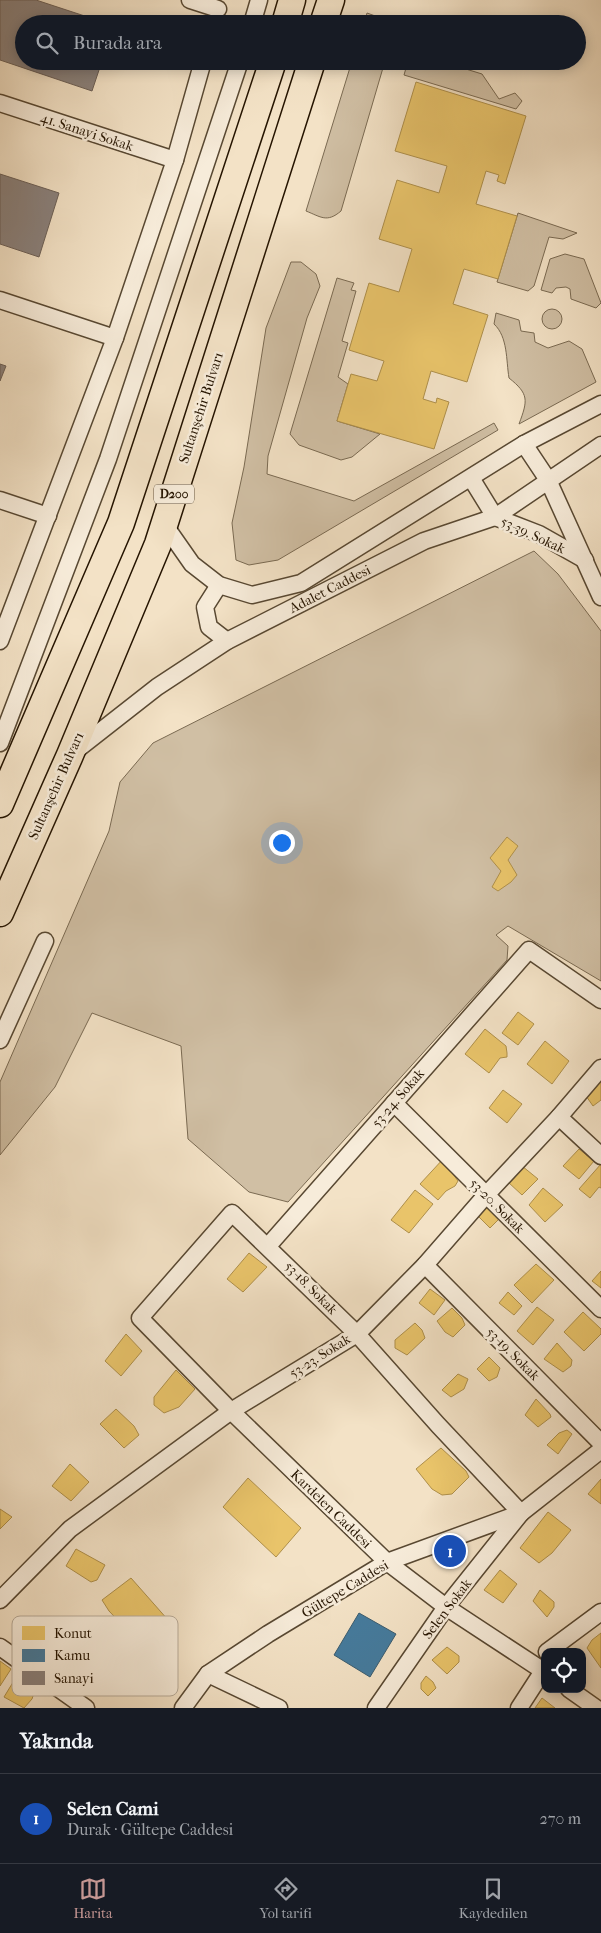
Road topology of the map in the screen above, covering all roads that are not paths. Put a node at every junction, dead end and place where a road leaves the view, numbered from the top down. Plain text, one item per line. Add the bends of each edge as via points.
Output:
1 (190, 0) edge
2 (259, 0) edge
3 (292, 0) edge
4 (331, 0) edge
5 (217, 11) edge
6 (255, 15) edge
7 (288, 15) edge
8 (327, 15) edge
9 (200, 70) edge
10 (237, 70) edge
11 (270, 70) edge
12 (309, 70) edge
13 (0, 103) edge
14 (175, 160) junction
15 (0, 300) edge
16 (116, 338) junction
17 (601, 404) edge
18 (524, 444) junction
19 (601, 444) edge
20 (471, 478) junction
21 (548, 480) junction
22 (0, 500) edge
23 (48, 516) junction
24 (495, 517) junction
25 (164, 524) junction
26 (585, 560) junction
27 (218, 585) junction
28 (601, 597) edge
29 (0, 641) edge
30 (227, 641) junction
31 (0, 743) edge
32 (70, 755) junction
33 (0, 804) edge
34 (0, 913) edge
35 (45, 941) dead end
36 (601, 1000) edge
37 (0, 1040) edge
38 (601, 1068) edge
39 (394, 1103) junction
40 (560, 1117) junction
41 (601, 1156) edge
42 (486, 1195) junction
43 (268, 1246) junction
44 (425, 1265) junction
45 (601, 1309) edge
46 (140, 1318) joint
47 (357, 1334) junction
48 (231, 1411) junction
49 (601, 1443) edge
50 (601, 1450) edge
51 (521, 1513) junction
52 (387, 1562) junction
53 (0, 1600) edge
54 (446, 1607) junction
55 (601, 1612) edge
56 (0, 1647) edge
57 (559, 1648) edge
58 (12, 1656) edge
59 (541, 1661) edge
60 (541, 1664) edge
61 (208, 1674) junction
62 (575, 1693) edge
63 (69, 1696) edge
64 (86, 1708) edge
65 (183, 1708) edge
66 (280, 1708) edge
67 (376, 1708) edge
68 (519, 1708) edge
69 (596, 1708) edge

1 - 5 street
2 - 6 street
3 - 7 highway
4 - 8 highway
9 - 14 street
10 - 31 street via 108,459
11 - 33 highway, D200 via 121,523
12 - 25 highway, Sultanşehir Bulvarı / D200
13 - 14 street, 41. Sanayi Sokak
14 - 16 street
15 - 16 street
16 - 23 street
17 - 18 street, Adalet Caddesi
18 - 20 street, Adalet Caddesi
18 - 21 street, 53-39. Sokak
19 - 21 street, Adalet Caddesi
20 - 24 street, 53-39. Sokak
20 - 27 street, Adalet Caddesi via 301,583 252,595
21 - 24 street, Adalet Caddesi
21 - 26 street, 53-39. Sokak
22 - 23 street
23 - 29 street
24 - 26 street, 53-39. Sokak via 539,534
24 - 30 street, Adalet Caddesi via 424,541
25 - 27 street, Adalet Caddesi via 192,564
25 - 32 highway, Sultanşehir Bulvarı / D200
26 - 28 street, 53-39. Sokak
27 - 30 street via 205,607 209,628
30 - 32 street, Adalet Caddesi via 157,687
32 - 34 highway, Sultanşehir Bulvarı / D200
35 - 37 street
36 - 39 street, 53-24. Sokak via 529,950
38 - 40 street, 53-23. Sokak
39 - 42 street, 53-20. Sokak
39 - 43 street, 53-24. Sokak
40 - 41 street
40 - 42 street, 53-23. Sokak
42 - 44 street, 53-23. Sokak
42 - 45 street, 53-20. Sokak
43 - 46 street, 53-18. Sokak via 232,1213
43 - 47 street, 53-18. Sokak
44 - 47 street, 53-23. Sokak
44 - 49 street, 53-19. Sokak
46 - 48 street, Kardelen Caddesi
47 - 48 street, 53-23. Sokak
47 - 51 street, 53-18. Sokak
48 - 52 street, Kardelen Caddesi
48 - 53 street, 53-23. Sokak via 70,1529
50 - 51 street, Gültepe Caddesi
51 - 52 street, Gültepe Caddesi
51 - 54 street, Selen Sokak
52 - 54 street, Kardelen Caddesi
52 - 61 street, Gültepe Caddesi
54 - 59 street, Kardelen Caddesi
54 - 67 street, Selen Sokak
55 - 57 street
56 - 58 street
60 - 68 street
61 - 65 street, Gültepe Caddesi
61 - 66 street
62 - 69 street
63 - 64 street

